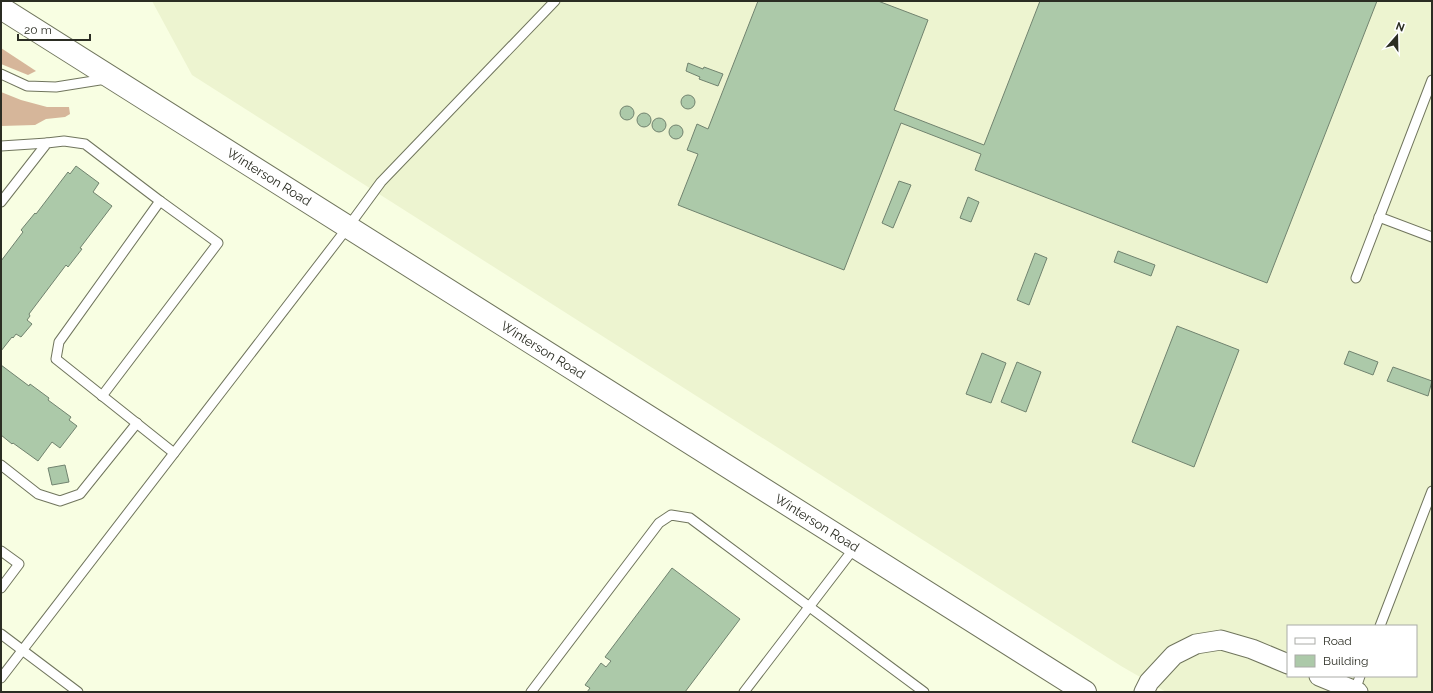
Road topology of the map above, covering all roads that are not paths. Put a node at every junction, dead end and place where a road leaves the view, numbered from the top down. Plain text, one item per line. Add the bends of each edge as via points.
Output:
1 (555, 1) edge
2 (1, 8) edge
3 (1, 74) edge
4 (112, 78) junction
5 (1432, 80) edge
6 (47, 143) junction
7 (1, 146) edge
8 (160, 201) junction
9 (1, 202) edge
10 (1380, 216) junction
11 (348, 227) junction
12 (1432, 237) edge
13 (1356, 278) dead end
14 (102, 396) junction
15 (137, 424) junction
16 (174, 453) junction
17 (1, 465) edge
18 (1432, 491) edge
19 (855, 547) junction
20 (1, 551) edge
21 (1, 588) edge
22 (809, 606) junction
23 (1380, 625) edge
24 (1, 634) edge
25 (23, 650) junction
26 (1287, 664) edge
27 (1323, 677) edge
28 (1, 678) edge
29 (1358, 686) edge
30 (78, 692) edge
31 (531, 692) edge
32 (744, 692) edge
33 (924, 692) edge
34 (1085, 692) edge
35 (1144, 692) edge

1 - 11 lane via 381,182
2 - 4 street, Winterson Road
3 - 4 lane via 28,86 56,87
4 - 11 street, Winterson Road
5 - 10 lane
6 - 7 lane
6 - 8 lane via 64,141 85,144
6 - 9 lane
8 - 14 lane via 59,342 56,359
8 - 14 lane via 218,243
10 - 12 lane
10 - 13 lane
11 - 16 lane
11 - 19 street, Winterson Road
14 - 15 lane
15 - 16 lane
15 - 17 lane via 80,494 60,501 38,494
16 - 25 lane
18 - 23 lane
19 - 22 lane
19 - 34 street, Winterson Road
20 - 21 lane via 18,564
22 - 31 lane via 690,518 671,515 659,522
22 - 32 lane
22 - 33 lane
24 - 25 lane
25 - 28 lane
25 - 30 lane
26 - 35 street via 1221,640 1196,644 1174,655 1149,682
27 - 29 street

